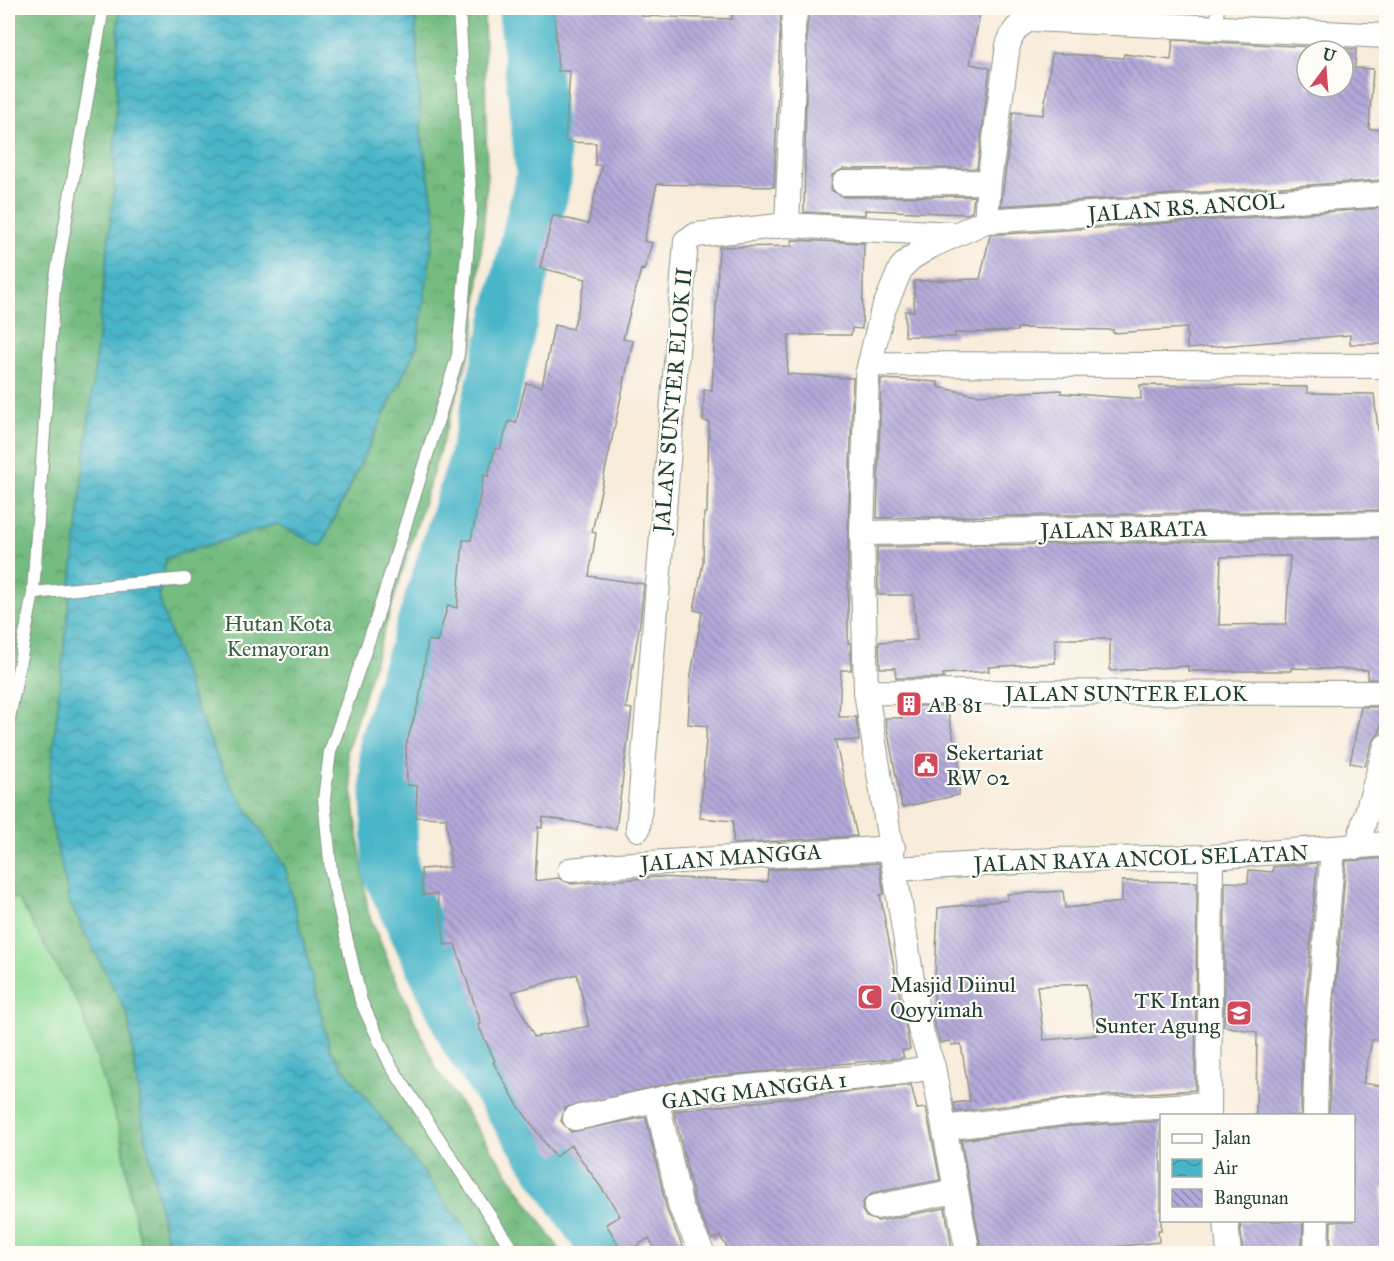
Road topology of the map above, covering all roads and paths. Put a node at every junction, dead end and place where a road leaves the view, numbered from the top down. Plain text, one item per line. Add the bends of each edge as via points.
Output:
1 (103, 8) edge
2 (459, 8) edge
3 (796, 8) edge
4 (1032, 13) edge
5 (1217, 18) edge
6 (1259, 19) edge
7 (1386, 36) edge
8 (989, 182) junction
9 (844, 183) dead end
10 (1386, 194) edge
11 (986, 221) junction
12 (787, 225) junction
13 (953, 234) junction
14 (870, 364) junction
15 (1386, 366) edge
16 (1386, 525) edge
17 (862, 533) junction
18 (185, 579) dead end
19 (33, 593) junction
20 (866, 692) junction
21 (1386, 693) edge
22 (8, 724) edge
23 (1386, 746) edge
24 (638, 829) dead end
25 (1386, 844) edge
26 (1357, 847) junction
27 (1333, 849) junction
28 (1211, 857) junction
29 (894, 858) junction
30 (570, 870) dead end
31 (933, 1067) junction
32 (657, 1102) junction
33 (1208, 1110) edge
34 (1315, 1114) edge
35 (575, 1118) dead end
36 (944, 1128) junction
37 (956, 1191) junction
38 (876, 1207) dead end
39 (1226, 1222) edge
40 (1317, 1222) edge
41 (515, 1254) edge
42 (703, 1254) edge
43 (968, 1254) edge
44 (1229, 1254) edge
45 (1316, 1254) edge

1 - 19 lane via 54,288
2 - 41 lane via 471,209 458,355 376,620 330,752 324,799 331,872 361,1001 391,1066
3 - 12 street
4 - 5 street
4 - 8 street via 1017,27 1008,45
5 - 6 street
6 - 7 street
8 - 9 street
8 - 11 street
10 - 11 street, JALAN RS. ANCOL
11 - 13 street
12 - 13 street, JALAN SUNTER ELOK II
12 - 24 street, JALAN SUNTER ELOK II via 696,235 690,237 684,250
13 - 14 street via 901,268 882,313
14 - 15 street
14 - 17 street
16 - 17 street, JALAN BARATA
17 - 20 street
18 - 19 lane
19 - 22 lane
20 - 21 street, JALAN SUNTER ELOK
20 - 29 street
23 - 26 street
25 - 26 street, JALAN RAYA ANCOL SELATAN
26 - 27 street, JALAN RAYA ANCOL SELATAN
27 - 28 street, JALAN RAYA ANCOL SELATAN
27 - 34 street via 1317,1040
28 - 29 street, JALAN RAYA ANCOL SELATAN
28 - 33 street
29 - 30 street, JALAN MANGGA via 617,865
29 - 31 street via 920,1029
31 - 32 street, GANG MANGGA 1 via 689,1094
31 - 36 street
32 - 35 street, GANG MANGGA 1
32 - 42 street via 681,1208
33 - 36 street via 1068,1112
36 - 37 street
37 - 38 street
37 - 43 street
39 - 44 street
40 - 45 street

